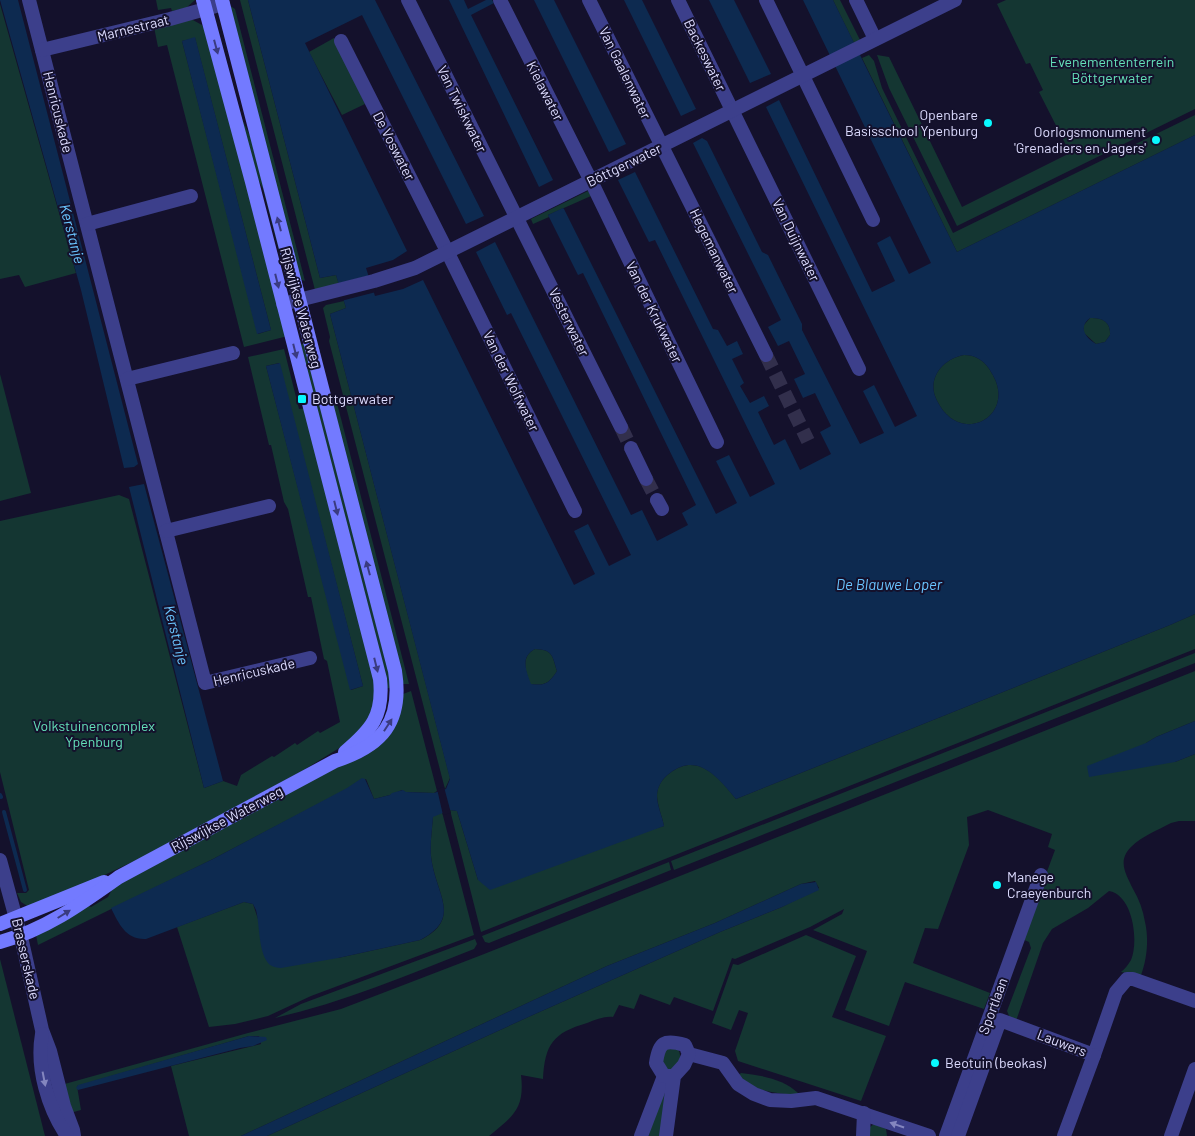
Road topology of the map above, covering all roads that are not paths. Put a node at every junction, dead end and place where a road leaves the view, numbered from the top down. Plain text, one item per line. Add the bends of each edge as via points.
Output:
1 (29, 0) edge
2 (408, 0) edge
3 (500, 0) edge
4 (588, 0) edge
5 (678, 0) edge
6 (766, 0) edge
7 (856, 0) edge
8 (955, 0) edge
9 (222, 2) edge
10 (204, 4) edge
11 (875, 39) junction
12 (341, 41) dead end
13 (42, 50) junction
14 (803, 76) junction
15 (733, 111) junction
16 (662, 147) junction
17 (591, 181) junction
18 (191, 196) dead end
19 (517, 218) junction
20 (873, 220) dead end
21 (86, 224) junction
22 (447, 251) junction
23 (299, 300) junction
24 (283, 304) junction
25 (233, 353) dead end
26 (766, 356) tunnel mouth
27 (859, 369) dead end
28 (126, 379) junction
29 (621, 427) tunnel mouth
30 (717, 442) dead end
31 (631, 448) tunnel mouth
32 (646, 479) tunnel mouth
33 (269, 506) dead end
34 (576, 511) dead end
35 (166, 532) junction
36 (310, 658) dead end
37 (335, 761) junction
38 (0, 860) edge
39 (1041, 875) dead end
40 (119, 877) junction
41 (16, 919) junction
42 (0, 924) edge
43 (21, 937) junction
44 (0, 942) edge
45 (1195, 1001) edge
46 (42, 1030) junction
47 (689, 1054) junction
48 (1094, 1055) junction
49 (1195, 1069) edge
50 (669, 1076) junction
51 (864, 1113) junction
52 (67, 1136) edge
53 (74, 1136) edge
54 (641, 1136) edge
55 (666, 1136) edge
56 (863, 1136) edge
57 (929, 1136) edge
58 (946, 1136) edge
59 (958, 1136) edge
60 (1064, 1136) edge
61 (1171, 1136) edge

1 - 13 street, Henricuskade
2 - 19 street, Van Twiskwater
3 - 17 street, Kielawater
4 - 16 street, Van Gaalenwater
5 - 15 street, Backeswater
6 - 14 street
7 - 11 street
8 - 11 street, Böttgerwater
9 - 10 street, Marnestraat
23 -> 9 main road, Rijswijkse Waterweg
10 - 13 street, Marnestraat via 170,19
10 -> 24 main road, Rijswijkse Waterweg
11 - 14 street, Böttgerwater
12 - 22 street, De Voswater
13 - 21 street, Henricuskade
14 - 15 street, Böttgerwater
14 - 20 street
15 - 16 street, Böttgerwater
15 - 27 street, Van Duijnwater
16 - 17 street, Böttgerwater
16 - 26 street, Hegemanwater
17 - 19 street, Böttgerwater
17 - 30 street, Van der Krukwater
18 - 21 street
19 - 22 street, Böttgerwater
19 - 29 street, Vesterwater
21 - 28 street, Henricuskade
22 - 23 street, Böttgerwater via 409,270
22 - 34 street, Van der Wolfwater
23 - 24 street, Böttgerwater
37 -> 23 main road, Rijswijkse Waterweg via 353,755 384,731 396,707 397,686
24 -> 37 main road, Rijswijkse Waterweg via 381,688 376,719 365,734
25 - 28 street
28 - 35 street, Henricuskade
31 - 32 street
33 - 35 street
35 - 36 street, Henricuskade via 205,683
37 - 40 main road, Rijswijkse Waterweg
38 - 41 street, Brasserskade
39 - 58 street, Sportlaan
40 - 41 main road, Rijswijkse Waterweg
43 -> 40 main road, Rijswijkse Waterweg via 66,914
41 - 42 main road, Rijswijkse Waterweg
41 - 43 street, Brasserskade
43 - 44 main road, Rijswijkse Waterweg
43 - 46 street, Brasserskade
45 - 48 street, Lauwers via 1127,979 1116,992
46 -> 52 street, Brasserskade via 40,1056 46,1086 52,1109
46 - 53 street, Brasserskade
47 - 50 street via 684,1065
47 - 50 street via 685,1045 672,1041 658,1049 656,1064
47 - 51 street via 723,1063 738,1084 770,1100 791,1102 816,1098
48 - 59 street, Lauwers via 1000,1020
48 - 60 street
49 - 61 street
50 - 54 street
50 - 55 street
51 - 56 street
57 -> 51 street

